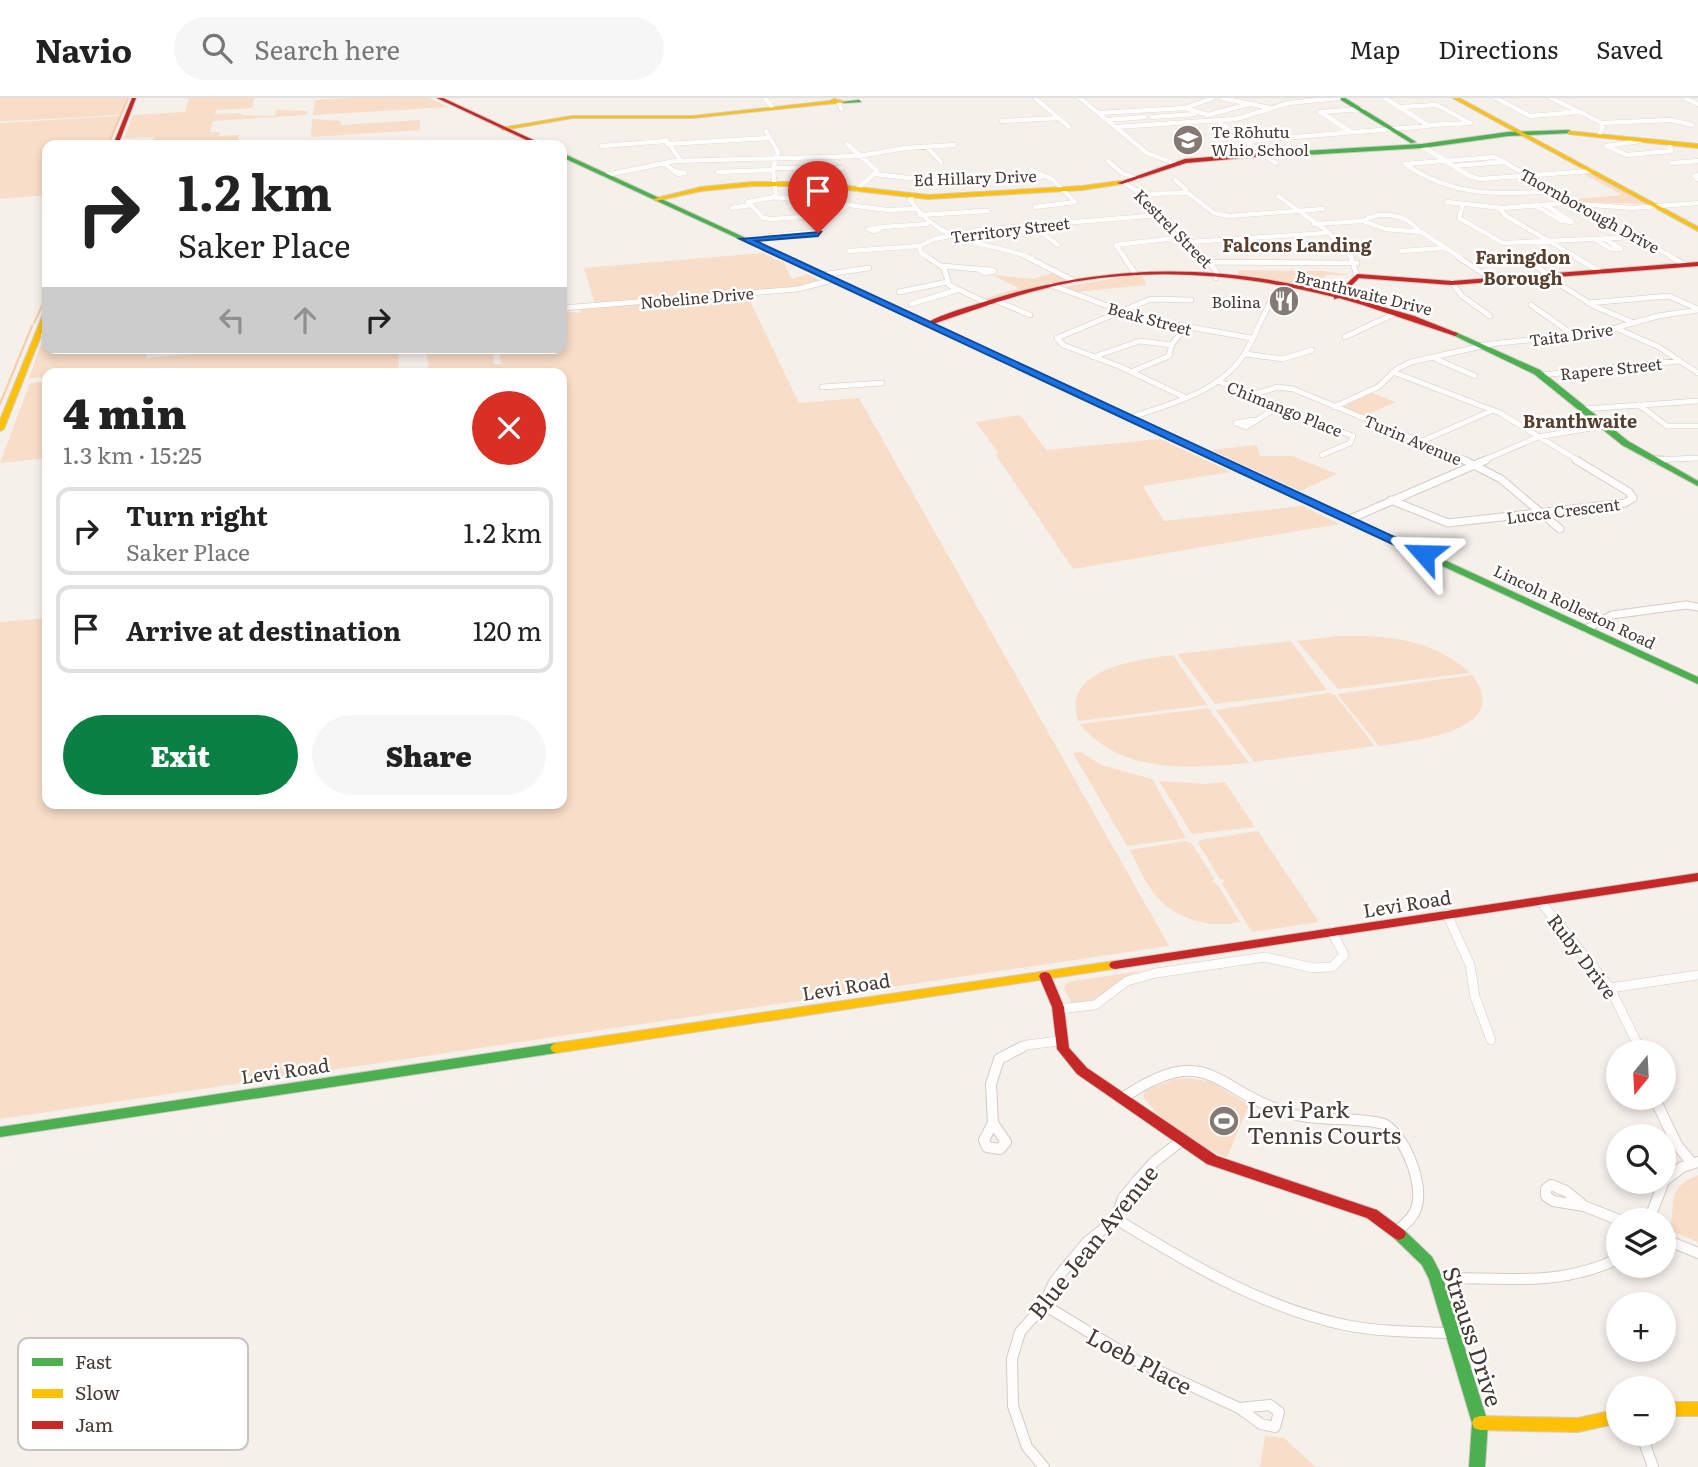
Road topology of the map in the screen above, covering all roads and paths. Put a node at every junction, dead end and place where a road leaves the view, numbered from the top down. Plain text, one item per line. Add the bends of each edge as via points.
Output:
1 (134, 98) edge
2 (439, 98) edge
3 (1035, 98) edge
4 (1080, 98) edge
5 (1213, 98) edge
6 (1222, 98) edge
7 (1246, 98) edge
8 (1385, 98) edge
9 (1455, 98) edge
10 (1496, 98) edge
11 (1551, 98) edge
12 (1685, 98) edge
13 (1343, 99) edge
14 (859, 101) dead end
15 (1237, 101) junction
16 (769, 102) edge
17 (837, 102) edge
18 (1249, 104) junction
19 (1698, 104) edge
20 (1185, 107) junction
21 (1401, 107) junction
22 (1270, 108) junction
23 (1362, 110) junction
24 (1581, 112) junction
25 (1099, 113) junction
26 (1195, 114) junction
27 (1145, 117) dead end
28 (1152, 117) dead end
29 (1059, 118) junction
30 (1107, 120) junction
31 (1002, 121) dead end
32 (1218, 121) junction
33 (1429, 125) junction
34 (1692, 125) dead end
35 (1069, 127) dead end
36 (1116, 127) junction
37 (503, 128) junction
38 (1601, 129) junction
39 (1396, 130) junction
40 (766, 131) dead end
41 (1352, 133) junction
42 (1519, 133) junction
43 (770, 138) junction
44 (117, 140) edge
45 (530, 140) edge
46 (666, 141) junction
47 (1246, 141) junction
48 (1640, 141) junction
49 (847, 144) dead end
50 (1419, 144) junction
51 (954, 145) dead end
52 (602, 146) dead end
53 (927, 146) junction
54 (1670, 146) junction
55 (1698, 146) edge
56 (859, 156) junction
57 (567, 157) edge
58 (1270, 157) junction
59 (778, 159) junction
60 (1441, 159) junction
61 (1108, 160) dead end
62 (681, 161) junction
63 (1698, 161) edge
64 (941, 162) dead end
65 (1504, 162) junction
66 (664, 163) junction
67 (1671, 163) dead end
68 (1172, 164) junction
69 (1453, 166) junction
70 (842, 168) dead end
71 (773, 169) junction
72 (1031, 170) dead end
73 (674, 171) dead end
74 (1591, 171) junction
75 (718, 172) dead end
76 (876, 174) junction
77 (606, 175) junction
78 (1048, 176) junction
79 (1529, 176) junction
80 (955, 178) dead end
81 (1138, 179) junction
82 (999, 180) dead end
83 (1175, 180) dead end
84 (775, 183) junction
85 (1124, 183) junction
86 (857, 189) junction
87 (1063, 189) junction
88 (1555, 191) junction
89 (1184, 192) junction
90 (1140, 194) junction
91 (1278, 196) dead end
92 (912, 197) junction
93 (776, 198) junction
94 (656, 199) junction
95 (1447, 201) dead end
96 (1577, 203) junction
97 (1698, 203) edge
98 (1462, 204) junction
99 (751, 205) junction
100 (849, 205) junction
101 (1545, 205) junction
102 (1536, 206) junction
103 (1656, 206) junction
104 (1035, 207) dead end
105 (732, 208) dead end
106 (1499, 208) junction
107 (915, 209) junction
108 (1323, 209) dead end
109 (974, 211) dead end
110 (1298, 211) junction
111 (920, 215) junction
112 (1159, 215) junction
113 (1562, 215) junction
114 (1552, 216) junction
115 (1363, 220) junction
116 (927, 224) junction
117 (1314, 224) junction
118 (883, 227) dead end
119 (1034, 227) junction
120 (1698, 229) edge
121 (1418, 231) junction
122 (799, 233) dead end
123 (1326, 233) junction
124 (947, 236) junction
125 (1185, 237) junction
126 (1636, 237) junction
127 (744, 239) junction
128 (1605, 239) junction
129 (1595, 240) junction
130 (1547, 241) junction
131 (1190, 242) junction
132 (1058, 245) dead end
133 (919, 246) junction
134 (1445, 248) junction
135 (849, 251) dead end
136 (1401, 251) dead end
137 (1524, 258) dead end
138 (1210, 262) junction
139 (1357, 263) junction
140 (1692, 265) edge
141 (942, 266) junction
142 (869, 268) dead end
143 (977, 268) dead end
144 (1601, 272) junction
145 (1135, 273) junction
146 (1357, 276) junction
147 (826, 277) junction
148 (1550, 277) junction
149 (1216, 278) junction
150 (1074, 281) junction
151 (947, 282) junction
152 (1496, 282) junction
153 (1452, 283) junction
154 (1051, 285) junction
155 (1280, 287) junction
156 (957, 290) junction
157 (899, 292) dead end
158 (1336, 298) junction
159 (1191, 300) dead end
160 (1588, 303) junction
161 (911, 304) dead end
162 (989, 304) junction
163 (1531, 305) dead end
164 (567, 309) edge
165 (1698, 309) edge
166 (1121, 312) junction
167 (1396, 313) junction
168 (1030, 315) dead end
169 (1490, 316) dead end
170 (926, 323) junction
171 (1634, 323) junction
172 (1185, 328) junction
173 (1618, 329) junction
174 (42, 336) edge
175 (1575, 336) junction
176 (1345, 337) dead end
177 (1251, 338) junction
178 (1172, 345) junction
179 (1484, 346) junction
180 (1312, 350) dead end
181 (1245, 354) junction
182 (1093, 357) junction
183 (1435, 358) junction
184 (1680, 361) junction
185 (1131, 372) junction
186 (1393, 372) junction
187 (1698, 373) edge
188 (1541, 374) junction
189 (1475, 376) dead end
190 (1217, 381) junction
191 (882, 383) dead end
192 (822, 387) dead end
193 (1251, 395) junction
194 (1184, 397) junction
195 (1698, 401) edge
196 (1639, 405) junction
197 (1334, 407) junction
198 (1276, 408) junction
199 (1584, 409) junction
200 (1493, 410) junction
201 (1130, 418) junction
202 (1254, 420) dead end
203 (1603, 426) junction
204 (1698, 426) edge
205 (0, 429) edge
206 (1538, 437) junction
207 (1420, 442) junction
208 (1322, 455) dead end
209 (1698, 458) edge
210 (1655, 460) junction
211 (1474, 464) junction
212 (1698, 484) edge
213 (1391, 500) junction
214 (1541, 513) junction
215 (1350, 519) junction
216 (1560, 528) dead end
217 (1698, 607) edge
218 (1586, 629) junction
219 (1698, 681) edge
220 (1698, 877) edge
221 (1540, 901) junction
222 (1447, 914) junction
223 (1332, 932) junction
224 (1698, 975) edge
225 (1045, 976) junction
226 (1610, 988) junction
227 (1058, 1009) junction
228 (1491, 1040) dead end
229 (1635, 1040) edge
230 (1059, 1041) junction
231 (1124, 1097) junction
232 (1660, 1110) edge
233 (993, 1123) dead end
234 (0, 1132) edge
235 (1181, 1141) junction
236 (1695, 1162) edge
237 (1676, 1174) edge
238 (1584, 1206) dead end
239 (1606, 1215) edge
240 (1116, 1219) junction
241 (1398, 1230) junction
242 (1676, 1244) edge
243 (1698, 1252) edge
244 (1606, 1264) edge
245 (1436, 1278) junction
246 (1044, 1305) junction
247 (1452, 1333) junction
248 (1239, 1408) dead end
249 (1676, 1409) edge
250 (1698, 1409) edge
251 (1606, 1419) edge
252 (1480, 1423) junction
253 (1646, 1446) edge
254 (1044, 1467) edge
255 (1477, 1467) edge
256 (1653, 1467) edge

1 - 44 street
2 - 37 street
3 - 29 street
4 - 25 street
5 - 20 street
6 - 15 street
7 - 15 street
8 - 21 street
9 - 42 street
10 - 24 street via 1530,116
11 - 24 street
12 - 19 street
13 - 22 street
13 - 23 street
14 - 17 street
15 - 18 street
16 - 17 street
16 - 37 street via 694,119 598,116
18 - 22 street
18 - 26 street via 1222,113
20 - 25 street
20 - 26 street
21 - 33 street
21 - 33 street via 1437,105 1471,123
22 - 32 street
23 - 39 street
23 - 41 street via 1320,112
24 - 38 street
25 - 30 street
26 - 28 street
27 - 30 street
29 - 31 street
29 - 35 street
30 - 36 street
32 - 36 street
32 - 47 street
33 - 39 street
34 - 38 street via 1671,120
36 - 68 street via 1147,153
37 - 45 street
38 - 42 street, Ed Hillary Drive
38 - 48 street
38 - 55 street
39 - 41 street
39 - 50 street
40 - 43 street
41 - 47 street
42 - 50 street, Ed Hillary Drive
42 - 74 street
43 - 46 street
43 - 59 street
46 - 52 street
46 - 62 street
47 - 58 street
48 - 54 street
48 - 54 street via 1606,146 1627,155 1671,151
49 - 56 street
50 - 58 street, Ed Hillary Drive
50 - 60 street
51 - 53 street
53 - 56 street
53 - 64 street
54 - 55 street
56 - 59 street
56 - 76 street via 872,163
57 - 77 street, Lincoln Rolleston Road
58 - 68 street, Ed Hillary Drive
59 - 62 street
59 - 71 street
60 - 65 street, Thornborough Drive via 1493,156
60 - 69 street
60 - 88 street via 1405,164 1436,183 1464,192
61 - 81 street
62 - 66 street
63 - 67 street
65 - 69 street
65 - 79 street, Thornborough Drive
66 - 73 street
66 - 77 street
68 - 81 street, Ed Hillary Drive
69 - 79 street via 1480,179
70 - 71 street
71 - 75 street
71 - 84 street
72 - 78 street
74 - 79 street
74 - 103 street
76 - 80 street
76 - 86 street
77 - 94 street, Lincoln Rolleston Road
78 - 82 street
78 - 87 street
79 - 88 street, Thornborough Drive
81 - 85 street, Ed Hillary Drive
83 - 89 street
84 - 86 street, Ed Hillary Drive
84 - 93 street
84 - 94 street, Ed Hillary Drive via 701,188
85 - 87 street, Ed Hillary Drive
85 - 90 street, Kestrel Street
86 - 92 street, Ed Hillary Drive
87 - 92 street, Ed Hillary Drive
87 - 104 street via 1075,203
88 - 96 street, Thornborough Drive
89 - 90 street
89 - 110 street via 1220,215
90 - 112 street, Kestrel Street
91 - 110 street
92 - 107 street
93 - 99 street via 749,200
93 - 100 street
94 - 127 street, Lincoln Rolleston Road
95 - 98 street
96 - 101 street
96 - 103 street
96 - 126 street, Thornborough Drive
97 - 103 street
98 - 106 street
98 - 130 street via 1458,217 1497,241
99 - 100 street via 763,218 772,219 832,215
99 - 105 street
100 - 107 street via 890,211
101 - 102 street
101 - 113 street
102 - 106 street
102 - 114 street
103 - 120 street
106 - 130 street
107 - 111 street
108 - 110 street
109 - 111 street
110 - 117 street
111 - 116 street
112 - 119 street, Territory Street
112 - 125 street, Kestrel Street
113 - 114 street
113 - 114 street via 1572,222
115 - 117 street
115 - 121 street via 1385,229
115 - 121 street via 1396,215
116 - 118 street
116 - 124 street
117 - 123 street
119 - 124 street, Territory Street
119 - 132 street
121 - 134 street
122 - 127 street
123 - 131 street
123 - 139 street via 1346,247
124 - 133 street, Territory Street
124 - 150 street via 1037,260
125 - 131 street, Kestrel Street
125 - 145 street via 1116,245
126 - 128 street
126 - 140 street, Thornborough Drive
127 - 147 street, Lincoln Rolleston Road
128 - 129 street
128 - 129 street via 1621,249
129 - 130 street
130 - 144 street
131 - 138 street, Kestrel Street
133 - 135 street
133 - 141 street, Territory Street via 919,252
134 - 136 street
134 - 152 street
137 - 148 street
138 - 139 street
138 - 149 street, Kestrel Street
139 - 146 street
140 - 144 street
141 - 143 street
141 - 151 street, Territory Street
142 - 147 street, Nobeline Drive
144 - 148 street
145 - 149 street, Branthwaite Drive
145 - 150 street, Branthwaite Drive
146 - 153 street
146 - 158 street
147 - 164 street, Nobeline Drive via 799,289
147 - 170 street, Lincoln Rolleston Road
148 - 152 street
148 - 160 street
149 - 155 street, Branthwaite Drive
150 - 154 street, Branthwaite Drive
151 - 156 street
151 - 157 street
152 - 153 street
153 - 169 street
154 - 162 street, Branthwaite Drive
154 - 166 street, Beak Street
155 - 158 street, Branthwaite Drive
155 - 177 street via 1261,312
156 - 161 street
156 - 162 street
158 - 167 street, Branthwaite Drive
159 - 166 street via 1156,298
160 - 165 street via 1669,296
160 - 171 street
162 - 168 street
162 - 170 street, Branthwaite Drive
163 - 175 street
165 - 171 street, Taita Drive
166 - 172 street, Beak Street
166 - 182 street via 1058,336 1063,345
167 - 176 street
167 - 179 street, Branthwaite Drive
170 - 201 street, Lincoln Rolleston Road
171 - 173 street, Taita Drive
172 - 177 street, Beak Street
172 - 178 street
173 - 175 street, Taita Drive
173 - 184 street
174 - 205 street
175 - 179 street, Taita Drive
177 - 181 street
178 - 182 street via 1140,341
178 - 185 street via 1169,356
179 - 183 street, Taita Drive
179 - 188 street, Branthwaite Drive
180 - 181 street via 1283,359
181 - 190 street
182 - 185 street
183 - 186 street, Taita Drive via 1407,363
183 - 189 street
184 - 187 street
184 - 188 street, Rapere Street
185 - 194 street
186 - 197 street, Taita Drive via 1378,387
186 - 200 street, Lucca Crescent
188 - 199 street, Branthwaite Drive
190 - 193 street, Chimango Place
190 - 194 street
191 - 192 street
193 - 197 street, Turin Avenue via 1285,388
193 - 198 street, Chimango Place
194 - 201 street
195 - 196 street
196 - 199 street
196 - 204 street via 1667,426
197 - 207 street, Turin Avenue
198 - 202 street
198 - 208 street, Chimango Place via 1353,436 1350,443
199 - 203 street, Branthwaite Drive
200 - 206 street, Lucca Crescent
200 - 207 street
201 - 215 street, Lincoln Rolleston Road
203 - 206 street
203 - 210 street, Branthwaite Drive
206 - 211 street
206 - 214 street, Lucca Crescent via 1633,498 1625,503
207 - 211 street, Turin Avenue
209 - 210 street
210 - 212 street, Branthwaite Drive
211 - 213 street
211 - 214 street, Turin Avenue via 1501,479
213 - 214 street, Lucca Crescent via 1448,523
213 - 215 street
214 - 216 street, Turin Avenue
215 - 218 street, Lincoln Rolleston Road
217 - 218 street via 1612,615
218 - 219 street, Lincoln Rolleston Road
220 - 221 street, Levi Road
221 - 222 street, Levi Road
221 - 226 street, Ruby Drive
222 - 223 street, Levi Road
222 - 228 street via 1470,965 1475,997
223 - 225 street, Levi Road
223 - 227 street via 1344,955 1332,967 1313,968 1265,957 1156,973 1127,981 1095,1005
224 - 226 street
225 - 227 street
225 - 234 street, Levi Road
226 - 229 street, Ruby Drive
227 - 230 street
230 - 231 street, Strauss Drive via 1074,1064
230 - 233 street via 1026,1045 999,1059 991,1084
231 - 235 street, Strauss Drive
231 - 241 street via 1155,1075 1196,1070 1215,1074 1292,1114 1370,1119 1388,1125 1404,1140 1420,1200 1416,1215
232 - 236 street via 1678,1145
235 - 240 street, Blue Jean Avenue via 1143,1173 1123,1198
235 - 241 street, Strauss Drive via 1224,1166 1354,1207
236 - 237 street
238 - 239 street
240 - 246 street, Blue Jean Avenue via 1096,1233 1060,1275
240 - 247 street via 1238,1289 1294,1312 1371,1329
241 - 245 street, Strauss Drive via 1420,1252
242 - 243 street
244 - 245 street via 1554,1279
245 - 247 street, Strauss Drive
246 - 248 street, Loeb Place via 1137,1362
246 - 254 street, Blue Jean Avenue via 1020,1332 1011,1377 1017,1426
247 - 252 street, Strauss Drive
249 - 250 street
251 - 252 street via 1578,1425
252 - 255 street, Strauss Drive
253 - 256 street

